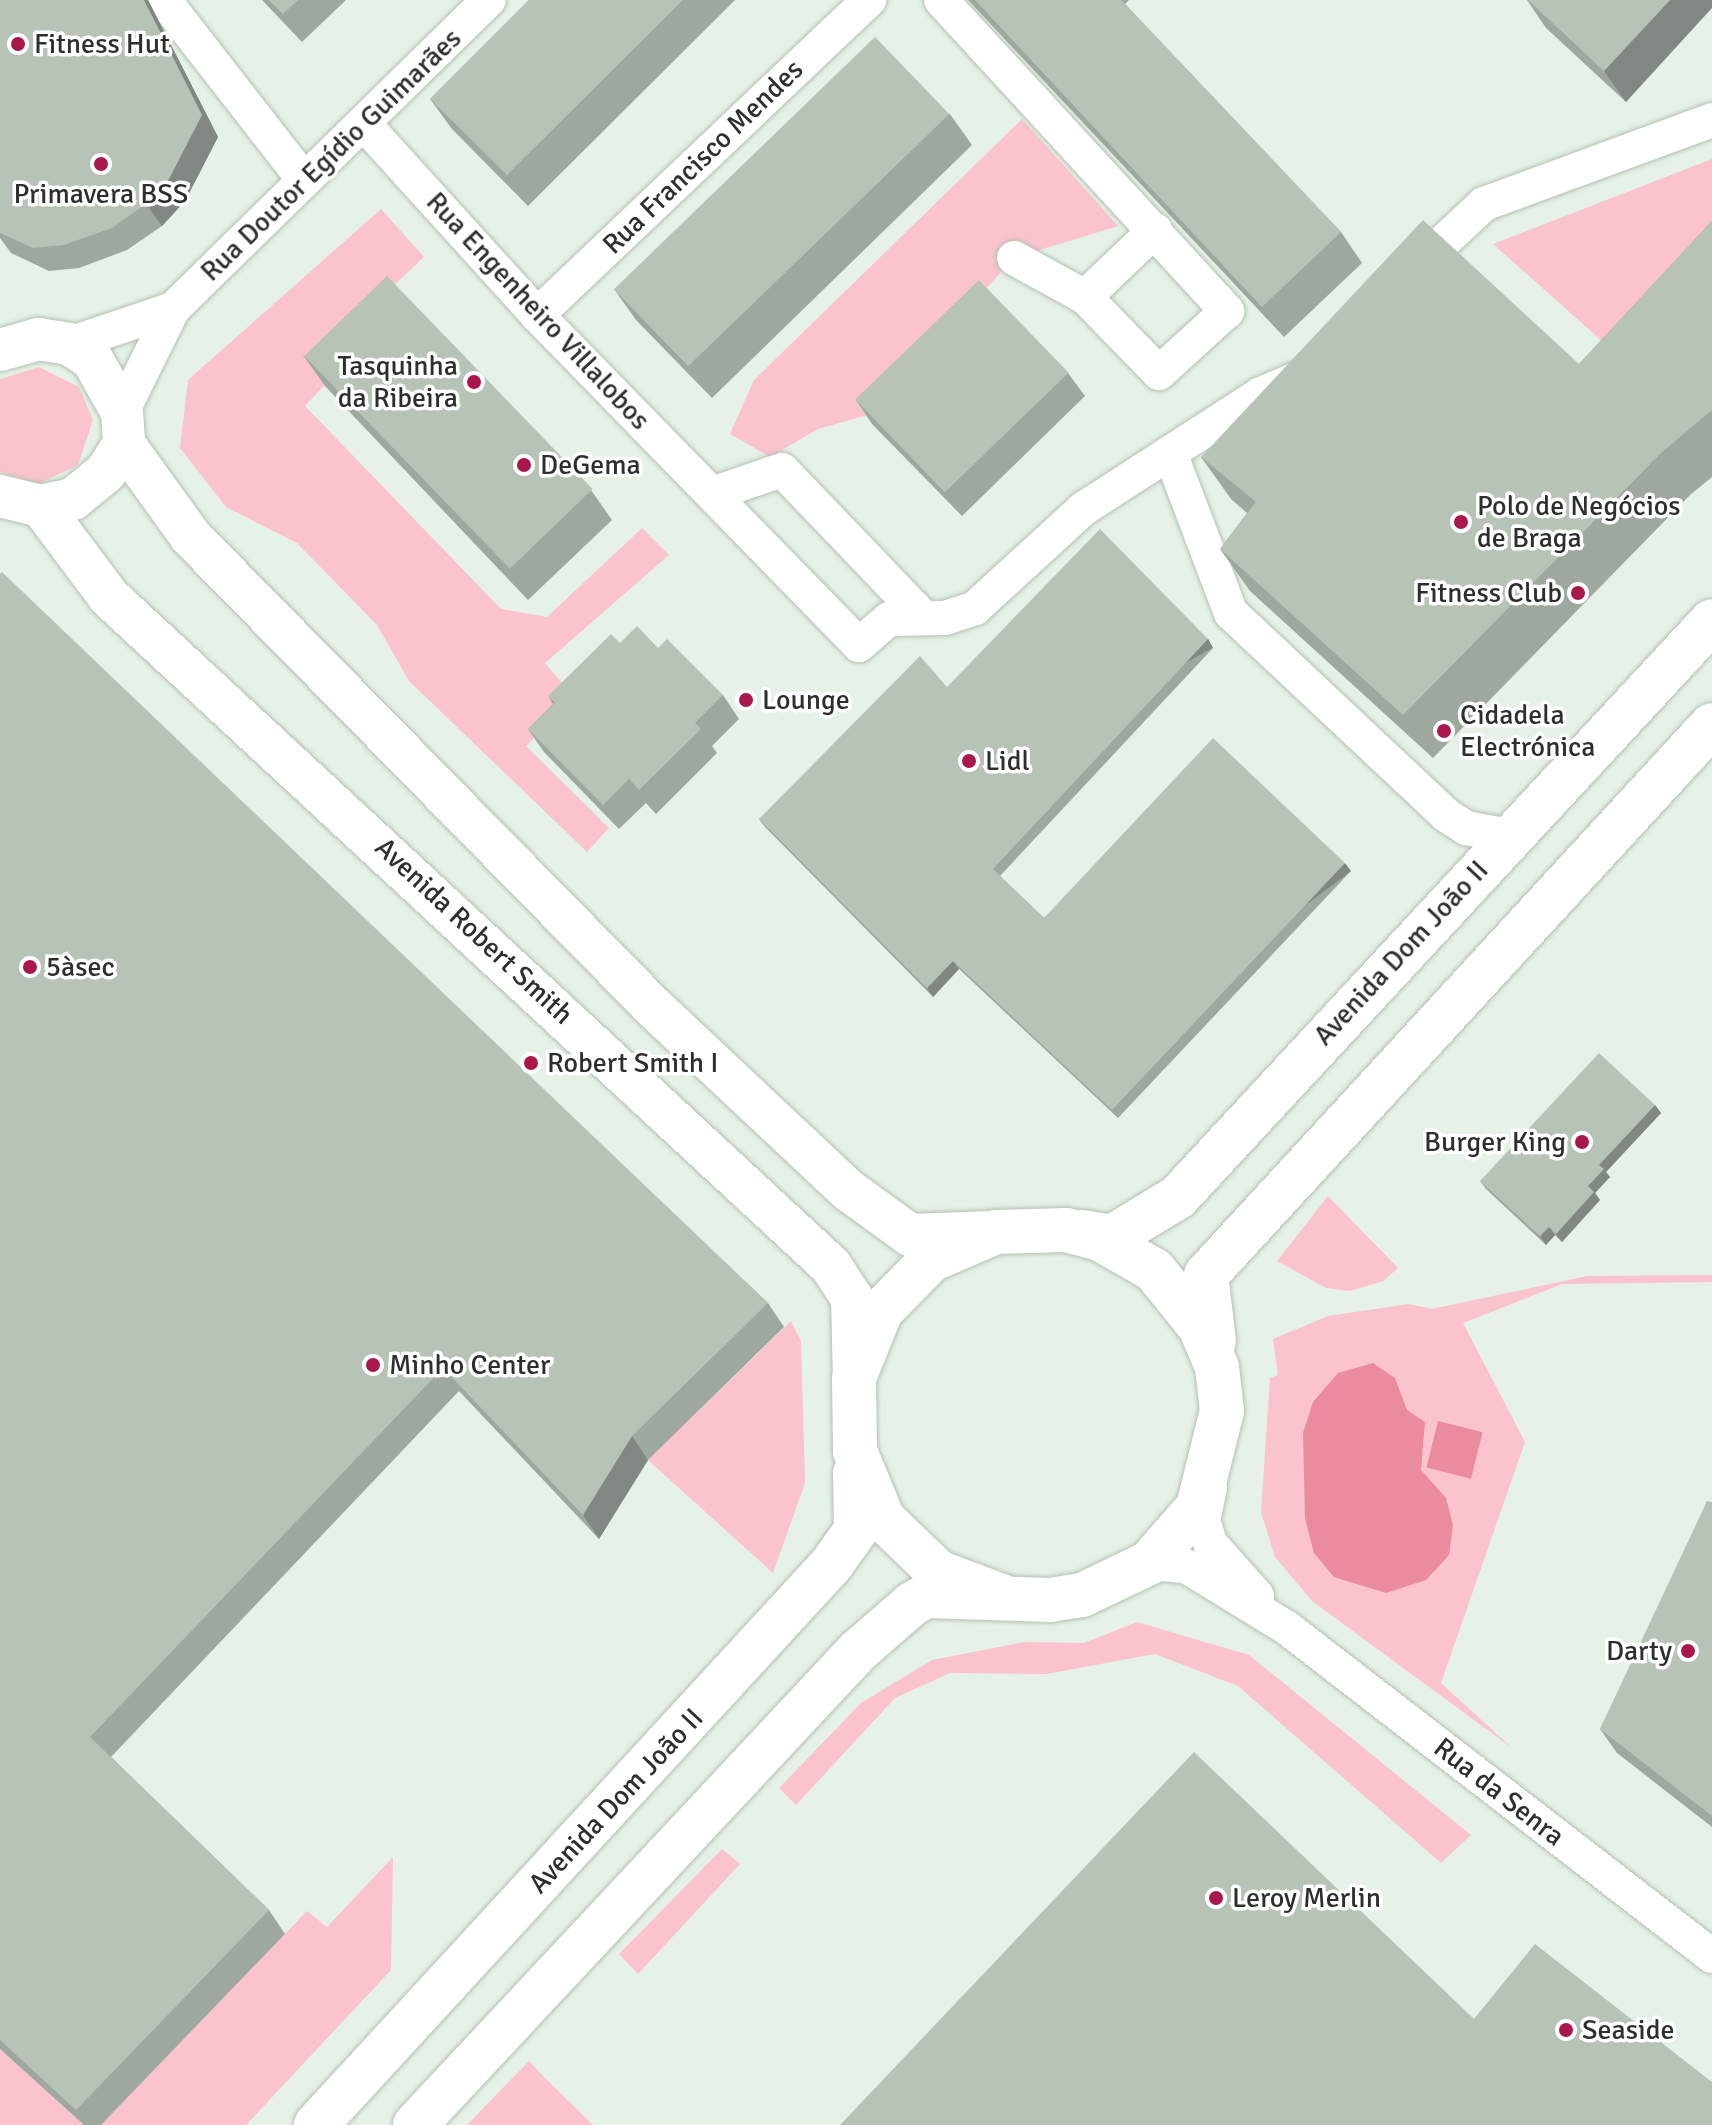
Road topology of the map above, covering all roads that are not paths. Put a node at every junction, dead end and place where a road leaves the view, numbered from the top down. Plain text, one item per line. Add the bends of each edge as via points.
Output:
1 (164, 0) edge
2 (489, 0) edge
3 (869, 0) edge
4 (941, 0) edge
5 (1712, 120) edge
6 (365, 125) junction
7 (304, 180) junction
8 (1155, 230) junction
9 (1014, 258) dead end
10 (1387, 295) edge
11 (1085, 297) junction
12 (173, 309) junction
13 (537, 315) junction
14 (69, 344) junction
15 (1, 347) edge
16 (1323, 361) edge
17 (123, 428) junction
18 (1172, 458) junction
19 (712, 494) junction
20 (0, 496) edge
21 (41, 506) junction
22 (920, 614) junction
23 (1712, 621) edge
24 (1712, 725) edge
25 (1446, 815) junction
26 (1509, 836) junction
27 (1476, 870) junction
28 (1066, 1230) junction
29 (996, 1232) junction
30 (1217, 1367) junction
31 (854, 1378) junction
32 (1221, 1438) junction
33 (855, 1451) junction
34 (1149, 1563) junction
35 (1007, 1598) junction
36 (1287, 1628) junction
37 (1712, 1956) edge
38 (316, 2125) edge
39 (415, 2125) edge

1 - 7 street
2 - 6 street, Rua Doutor Egídio Guimarães
3 - 13 street, Rua Francisco Mendes
4 - 8 street
5 - 10 street via 1484,204
6 - 7 street, Rua Doutor Egídio Guimarães
6 - 13 street, Rua Engenheiro Villalobos
7 - 12 street, Rua Doutor Egídio Guimarães
8 - 11 street
8 - 11 street via 1227,311 1159,373
9 - 11 street
12 - 14 street, Rua Doutor Egídio Guimarães
12 - 17 street, Rua Doutor Egídio Guimarães
13 - 19 street, Rua Engenheiro Villalobos
14 - 15 street via 38,339
14 - 17 street via 101,371
16 - 18 street, Rua Engenheiro Villalobos via 1230,413
17 - 21 street via 96,482 73,499
17 - 29 street via 191,537 652,1006 848,1190 910,1235
18 - 22 street, Rua Engenheiro Villalobos via 1083,509 975,608 945,618
18 - 25 street via 1231,613
19 - 22 street via 782,470
19 - 22 street, Rua Engenheiro Villalobos via 859,645 889,619
20 - 21 street
21 - 31 street, Avenida Robert Smith via 109,597 831,1266 852,1298
23 - 26 main road, Avenida Dom João II
24 - 30 main road via 1206,1275
25 - 26 street via 1466,828
25 - 27 street
26 - 27 main road, Avenida Dom João II
27 - 28 main road, Avenida Dom João II via 1178,1197 1112,1237
28 - 29 main road, Avenida Dom João II
28 - 30 main road via 1100,1239 1154,1270 1185,1302
29 - 31 main road, Avenida Dom João II via 957,1245 900,1287 863,1345
30 - 32 main road
31 - 33 main road, Avenida Dom João II
32 - 34 main road via 1198,1507
32 - 36 street, Rua da Senra via 1204,1527 1227,1564
33 - 35 main road via 883,1519 908,1549 960,1583
33 - 38 main road, Avenida Dom João II via 856,1530 831,1565
34 - 35 main road via 1082,1595
34 - 36 street, Rua da Senra via 1186,1566
35 - 39 main road via 926,1596 889,1624
36 - 37 street, Rua da Senra

